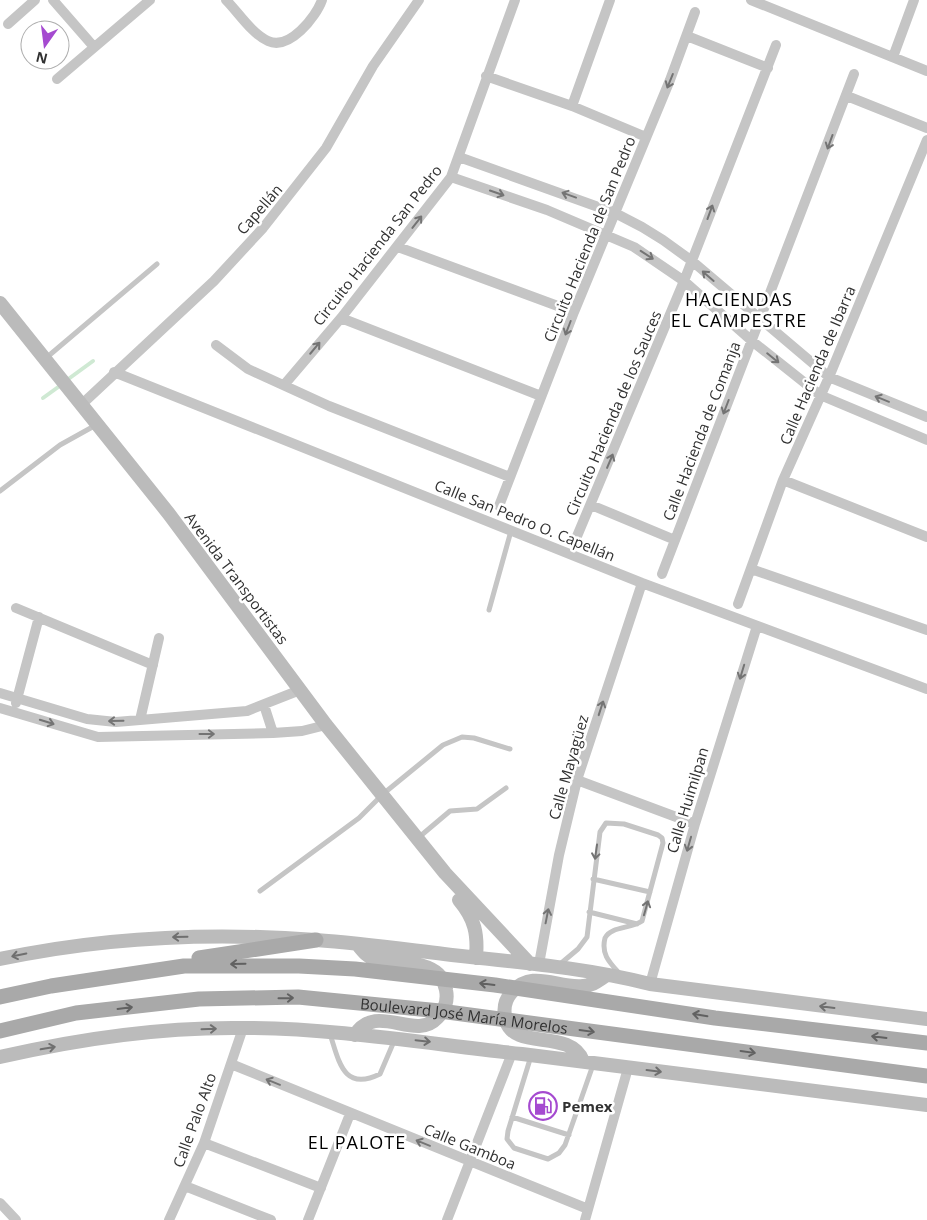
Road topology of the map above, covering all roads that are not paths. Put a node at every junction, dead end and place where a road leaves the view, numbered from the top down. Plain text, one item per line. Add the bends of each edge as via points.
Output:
1 (35, 0) edge
2 (53, 0) edge
3 (150, 0) edge
4 (226, 0) edge
5 (322, 0) edge
6 (419, 0) edge
7 (515, 0) edge
8 (610, 0) edge
9 (751, 0) edge
10 (914, 0) edge
11 (696, 12) dead end
12 (8, 24) dead end
13 (687, 36) junction
14 (776, 45) dead end
15 (94, 47) junction
16 (893, 57) junction
17 (768, 68) junction
18 (927, 71) edge
19 (854, 74) dead end
20 (486, 76) junction
21 (57, 79) dead end
22 (847, 96) junction
23 (572, 106) junction
24 (927, 128) edge
25 (646, 137) junction
26 (927, 140) edge
27 (459, 157) junction
28 (451, 178) junction
29 (615, 213) junction
30 (606, 234) junction
31 (398, 247) junction
32 (692, 261) junction
33 (156, 264) dead end
34 (684, 281) junction
35 (0, 305) edge
36 (574, 312) junction
37 (341, 318) junction
38 (759, 321) junction
39 (752, 341) junction
40 (216, 346) dead end
41 (44, 360) junction
42 (114, 372) junction
43 (829, 377) junction
44 (284, 385) junction
45 (820, 395) junction
46 (541, 396) junction
47 (77, 401) junction
48 (927, 417) edge
49 (97, 425) junction
50 (927, 440) edge
51 (510, 477) junction
52 (783, 480) junction
53 (0, 491) edge
54 (591, 505) junction
55 (499, 506) dead end
56 (511, 531) junction
57 (927, 537) edge
58 (575, 540) dead end
59 (675, 540) junction
60 (751, 569) junction
61 (662, 574) dead end
62 (642, 583) junction
63 (738, 604) dead end
64 (16, 608) dead end
65 (489, 610) dead end
66 (38, 617) junction
67 (756, 626) junction
68 (927, 630) edge
69 (159, 638) dead end
70 (153, 664) junction
71 (927, 689) edge
72 (300, 690) junction
73 (0, 693) edge
74 (18, 698) junction
75 (264, 705) junction
76 (0, 708) edge
77 (14, 712) junction
78 (140, 720) junction
79 (326, 725) junction
80 (273, 733) junction
81 (510, 749) dead end
82 (578, 780) junction
83 (506, 788) dead end
84 (383, 794) junction
85 (695, 824) junction
86 (418, 838) junction
87 (445, 873) junction
88 (593, 879) junction
89 (260, 891) dead end
90 (650, 892) junction
91 (589, 912) junction
92 (637, 924) junction
93 (316, 940) junction
94 (357, 944) junction
95 (476, 958) junction
96 (0, 959) edge
97 (534, 964) junction
98 (557, 967) junction
99 (607, 975) junction
100 (116, 976) junction
101 (622, 977) junction
102 (650, 984) junction
103 (0, 997) edge
104 (927, 1019) edge
105 (242, 1028) junction
106 (0, 1031) edge
107 (330, 1032) junction
108 (354, 1035) junction
109 (396, 1039) junction
110 (927, 1043) edge
111 (512, 1053) junction
112 (531, 1055) junction
113 (0, 1057) edge
114 (588, 1062) junction
115 (231, 1064) junction
116 (628, 1068) junction
117 (927, 1076) edge
118 (927, 1105) edge
119 (350, 1114) junction
120 (512, 1117) junction
121 (569, 1135) junction
122 (204, 1143) junction
123 (469, 1161) junction
124 (185, 1186) junction
125 (321, 1188) junction
126 (0, 1203) edge
127 (588, 1209) junction
128 (11, 1218) edge
129 (169, 1220) edge
130 (271, 1220) edge
131 (308, 1220) edge
132 (447, 1220) edge
133 (585, 1220) edge

1 - 12 street
2 - 15 street
3 - 15 street
4 - 5 street via 267,41 281,42 314,16
6 - 42 street, Capellán via 373,66 311,171 214,281
7 - 20 street, Circuito Hacienda San Pedro
8 - 23 street
9 - 16 street
10 - 16 street
11 - 13 street, Circuito Hacienda de San Pedro
13 - 17 street
13 -> 25 street, Circuito Hacienda de San Pedro
14 - 17 street, Circuito Hacienda de los Sauces
15 - 21 street
16 - 18 street
32 -> 17 street, Circuito Hacienda de los Sauces
19 - 22 street, Calle Hacienda de Comanja
20 - 23 street
20 - 27 street, Circuito Hacienda San Pedro
22 - 24 street
22 -> 38 street, Calle Hacienda de Comanja
23 - 25 street
25 - 29 street, Circuito Hacienda de San Pedro
26 - 43 street, Calle Hacienda de Ibarra
27 - 28 street, Circuito Hacienda San Pedro
29 -> 27 street
28 -> 30 street
31 -> 28 street, Circuito Hacienda San Pedro
29 - 30 street, Circuito Hacienda de San Pedro
29 - 32 street
30 -> 34 street via 634,247
30 - 36 street, Circuito Hacienda de San Pedro
31 - 36 street
31 - 37 street, Circuito Hacienda San Pedro
32 - 34 street, Circuito Hacienda de los Sauces
38 -> 32 street
33 - 41 lane
34 - 39 street
54 -> 34 street, Circuito Hacienda de los Sauces
35 - 41 street, Avenida Transportistas
36 -> 46 street, Circuito Hacienda de San Pedro
44 -> 37 street, Circuito Hacienda San Pedro
37 - 46 street
38 - 39 street, Calle Hacienda de Comanja
38 - 43 street
39 -> 45 street
39 -> 59 street, Calle Hacienda de Comanja
40 - 44 street via 248,369
41 - 47 street, Avenida Transportistas
42 - 47 street, Capellán
42 - 56 street, Calle San Pedro O. Capellán
43 - 45 street, Calle Hacienda de Ibarra
48 -> 43 street
44 - 51 street
45 - 50 street
45 - 52 street, Calle Hacienda de Ibarra
46 - 51 street, Circuito Hacienda de San Pedro
47 - 49 street, Avenida Transportistas
49 - 53 lane via 60,445
49 - 72 street, Avenida Transportistas via 169,514
51 - 55 street, Circuito Hacienda de San Pedro
52 - 57 street
52 - 60 street, Calle Hacienda de Ibarra
54 - 58 street, Circuito Hacienda de los Sauces
54 - 59 street
56 - 62 street, Calle San Pedro O. Capellán
56 - 65 lane
59 - 61 street, Calle Hacienda de Comanja
60 - 63 street, Calle Hacienda de Ibarra
60 - 68 street
62 - 67 street, Calle San Pedro O. Capellán
82 -> 62 street, Calle Mayagüez
64 - 66 street
66 - 70 street
66 - 74 street
67 - 71 street, Calle San Pedro O. Capellán
67 -> 85 street, Calle Huimilpan
69 - 70 street
70 - 78 street
72 - 75 street
72 - 79 street, Avenida Transportistas
73 - 74 street
74 - 77 street
78 -> 74 street via 87,719
75 - 78 street via 226,714
75 - 80 street
76 - 77 street
77 -> 80 street via 98,737
79 - 80 street
79 - 84 street, Avenida Transportistas
81 - 84 lane via 474,738 452,740
82 - 85 street
97 -> 82 street, Calle Mayagüez
83 - 86 lane via 477,809 450,811
84 - 86 street, Avenida Transportistas
84 - 89 lane via 359,818
85 -> 102 street, Calle Huimilpan
86 - 87 street, Avenida Transportistas
87 - 95 street, Avenida Transportistas via 458,900 473,919 478,938
87 - 97 street, Avenida Transportistas
88 - 90 lane
90 -> 88 lane via 663,847 662,838 624,824 610,822 603,826
88 - 91 lane
92 -> 90 lane via 644,915
91 - 92 lane
91 - 98 lane via 584,943
92 - 101 lane via 612,931 605,938 606,958
93 - 94 street
93 -> 96 street via 174,937 47,949
93 - 100 main road via 209,956
94 - 95 street
94 - 108 street via 373,958 423,965 437,974 445,986 447,1000 432,1024 421,1026 369,1020
95 - 97 street
97 - 98 street
98 - 99 street
99 - 101 street
99 - 114 street via 583,987 536,980 519,984 504,1007 506,1023 514,1031 527,1038 561,1042 572,1047
100 - 103 main road
110 -> 100 main road via 355,969 242,964 184,966
101 - 102 street
104 -> 102 street
105 - 107 street, Boulevard José María Morelos
113 -> 105 street, Boulevard José María Morelos via 139,1034
105 - 115 street, Calle Palo Alto
106 -> 117 main road, Boulevard José María Morelos via 76,1013 200,999 298,997 440,1011
107 - 108 street, Boulevard José María Morelos
107 - 109 lane via 341,1070 350,1078 369,1080 380,1074
108 - 109 street, Boulevard José María Morelos
109 -> 111 street, Boulevard José María Morelos
111 - 112 street, Boulevard José María Morelos
111 - 123 street
112 - 114 street, Boulevard José María Morelos
112 - 120 lane
114 - 116 street, Boulevard José María Morelos
114 - 121 lane
119 -> 115 street, Calle Gamboa
115 - 122 street, Calle Palo Alto
116 -> 118 street, Boulevard José María Morelos
116 - 127 street
123 -> 119 street, Calle Gamboa
119 - 125 street
120 - 121 lane
120 - 121 lane via 508,1131 510,1144 540,1157 548,1159 559,1154
122 - 124 street, Calle Palo Alto
122 - 125 street
123 - 127 street, Calle Gamboa
123 - 132 street
124 - 129 street, Calle Palo Alto
124 - 130 street
125 - 131 street
126 - 128 street
127 - 133 street

